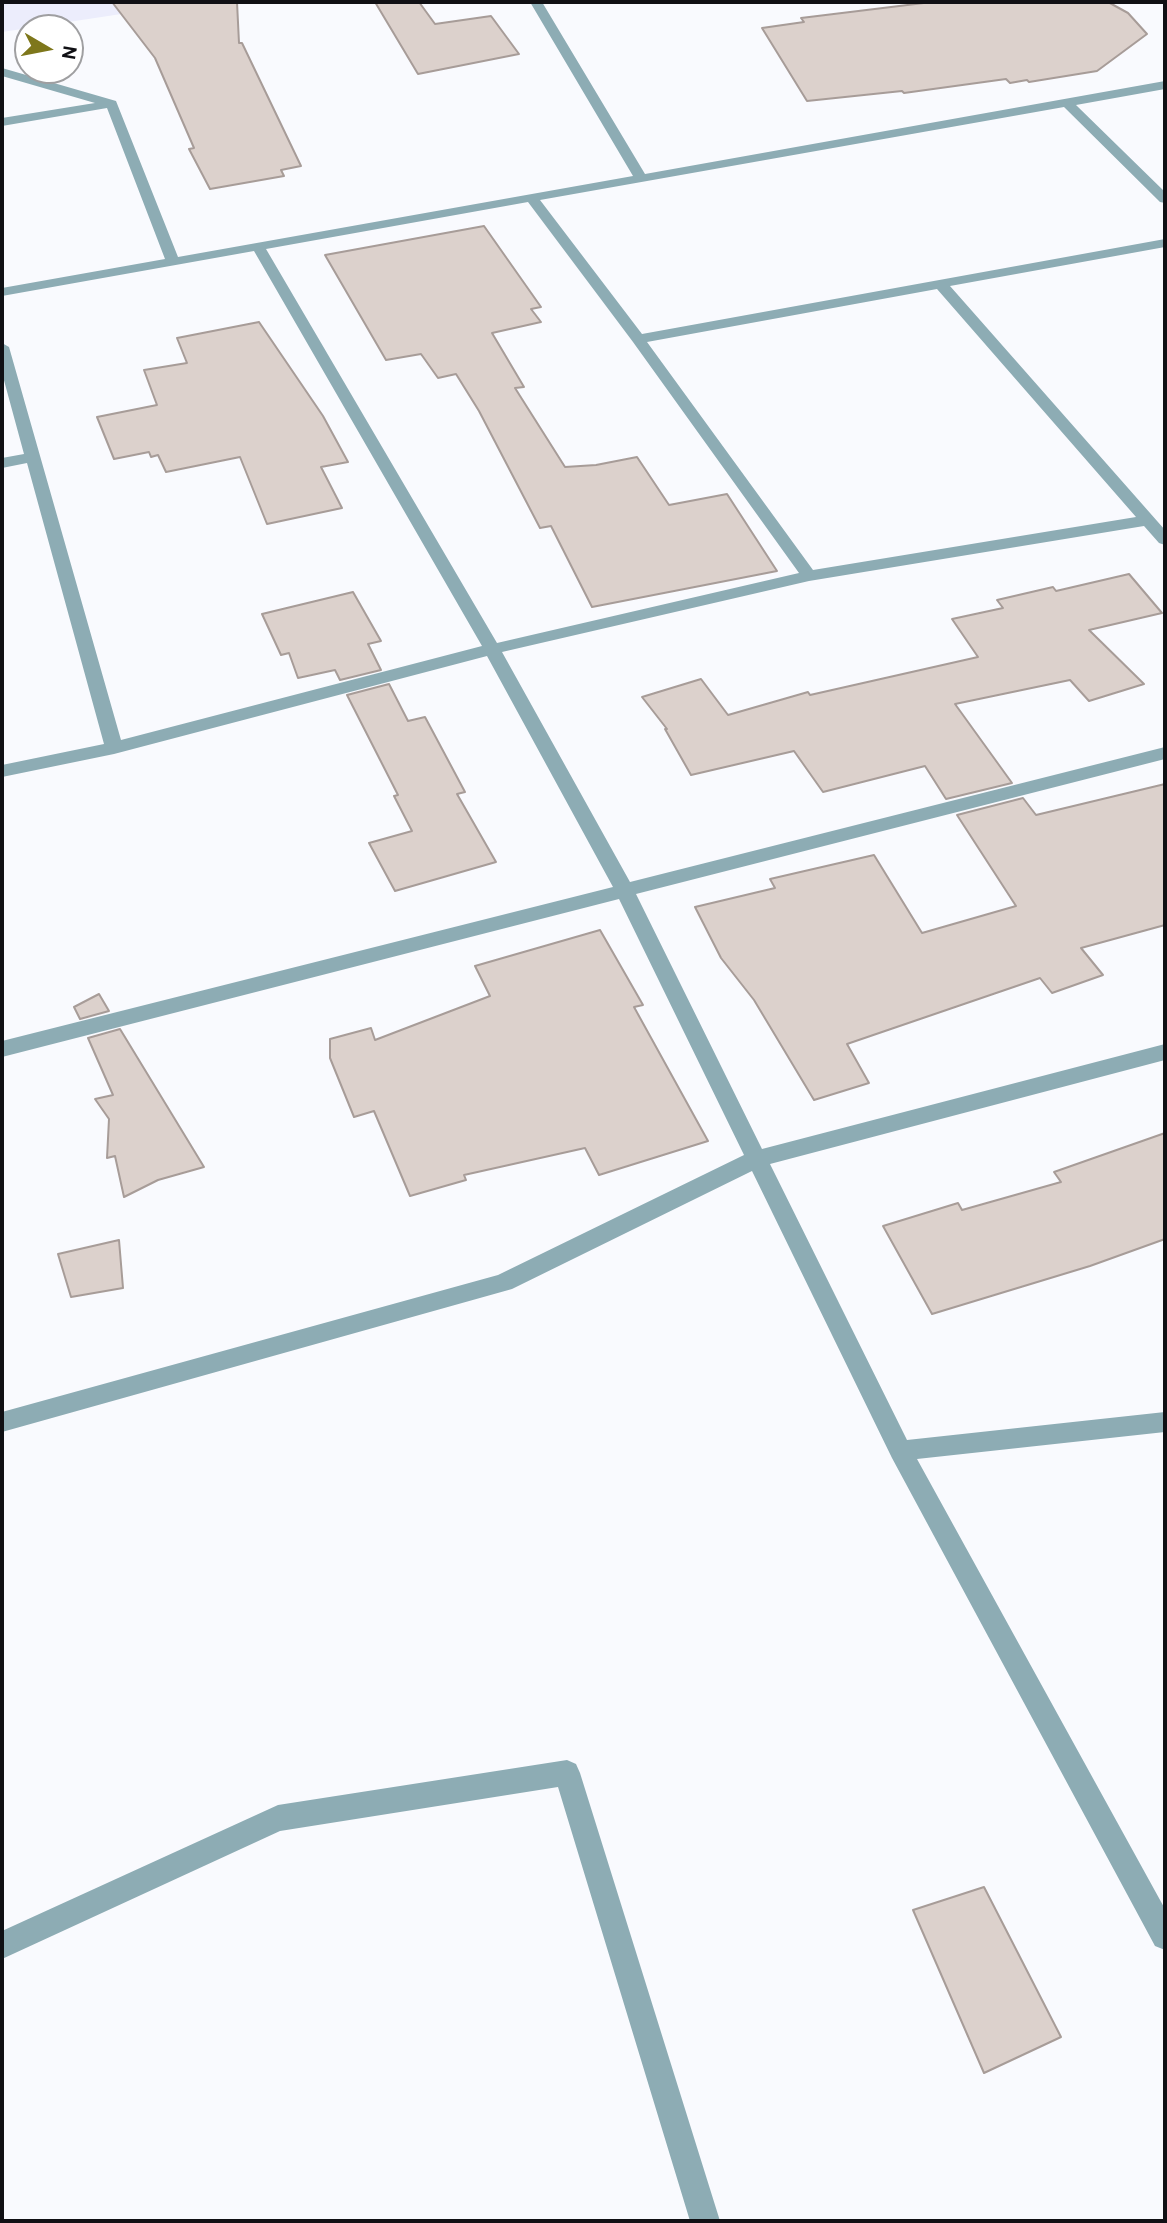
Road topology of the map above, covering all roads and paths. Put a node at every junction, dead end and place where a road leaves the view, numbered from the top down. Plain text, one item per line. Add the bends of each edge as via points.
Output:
1 (536, 2) edge
2 (2, 72) edge
3 (1165, 85) edge
4 (112, 104) junction
5 (1068, 104) junction
6 (2, 122) edge
7 (642, 179) junction
8 (531, 198) junction
9 (1165, 199) edge
10 (1165, 243) edge
11 (258, 247) junction
12 (173, 262) junction
13 (940, 284) junction
14 (2, 292) edge
15 (638, 339) junction
16 (2, 347) edge
17 (33, 457) junction
18 (2, 463) edge
19 (1148, 520) junction
20 (1165, 540) edge
21 (809, 576) junction
22 (492, 649) junction
23 (114, 748) junction
24 (1165, 752) edge
25 (2, 771) edge
26 (625, 891) junction
27 (2, 1049) edge
28 (1165, 1052) edge
29 (756, 1159) junction
30 (2, 1422) edge
31 (1165, 1422) edge
32 (900, 1451) junction
33 (1165, 1936) edge
34 (2, 1945) edge
35 (705, 2221) edge

1 - 7 street
2 - 4 street
3 - 5 street
4 - 6 street
4 - 12 street
5 - 7 street
5 - 9 street
7 - 8 street
8 - 11 street
8 - 15 street
10 - 13 street
11 - 12 street
11 - 22 street
12 - 14 street
13 - 15 street
13 - 19 street
15 - 21 street
16 - 17 street
17 - 18 street
17 - 23 street
19 - 20 street
19 - 21 street
21 - 22 street
22 - 23 street
22 - 26 street
23 - 25 street
24 - 26 street
26 - 27 street
26 - 29 street
28 - 29 street
29 - 30 street via 504,1283
29 - 32 street
31 - 32 street
32 - 33 street
34 - 35 street via 278,1818 567,1773

